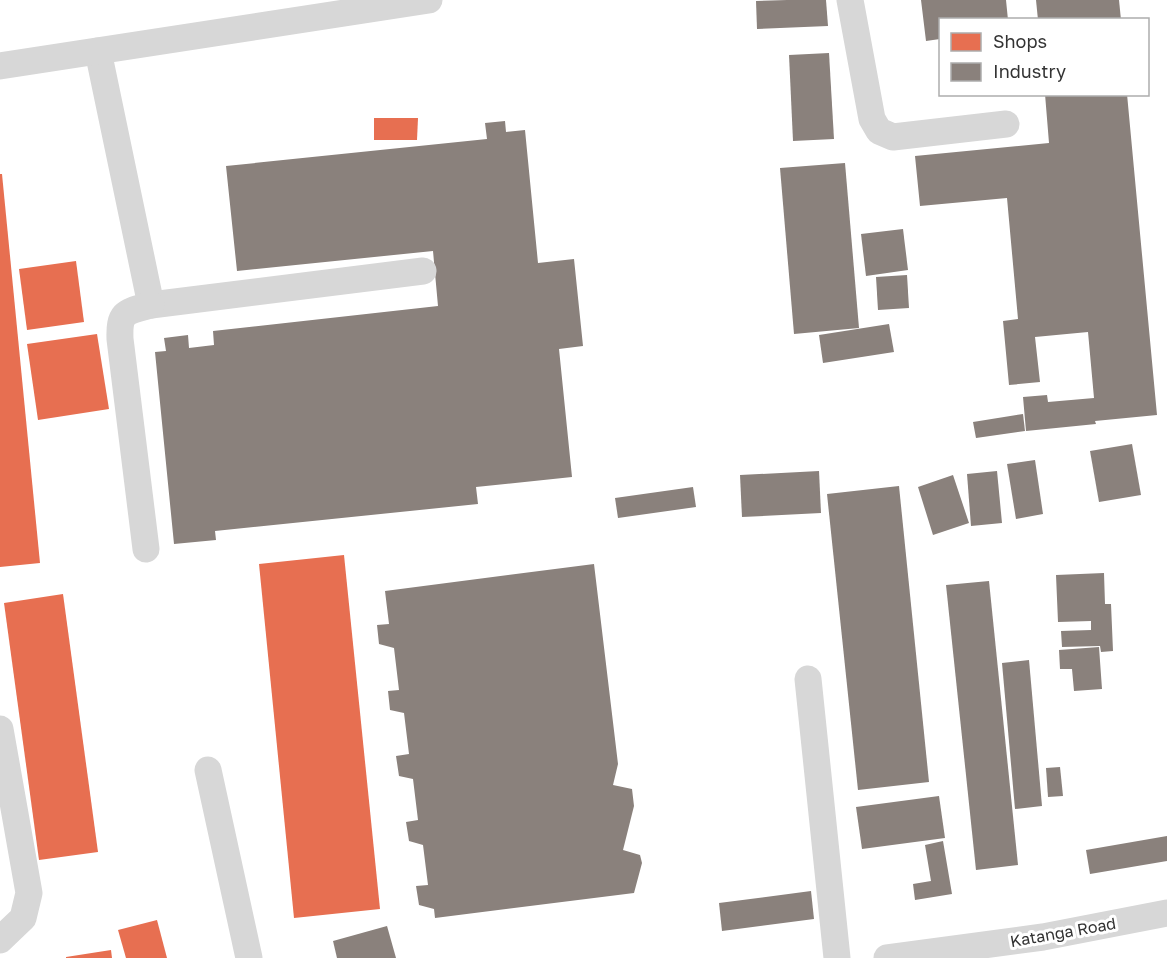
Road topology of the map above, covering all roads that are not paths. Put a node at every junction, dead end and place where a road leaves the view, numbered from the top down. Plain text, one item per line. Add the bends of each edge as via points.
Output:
1 (429, 0) edge
2 (850, 0) edge
3 (98, 51) junction
4 (0, 66) edge
5 (1006, 124) dead end
6 (423, 271) dead end
7 (151, 305) junction
8 (146, 549) dead end
9 (808, 679) dead end
10 (0, 729) edge
11 (208, 770) dead end
12 (1167, 913) edge
13 (0, 940) edge
14 (1044, 947) edge
15 (249, 958) edge
16 (837, 958) edge
17 (887, 958) edge

1 - 3 street
2 - 5 street via 872,119 879,131 893,137
3 - 4 street
3 - 7 street
6 - 7 street
7 - 8 street via 126,312 119,322
9 - 16 street
10 - 13 street via 29,893 23,918
11 - 15 street
12 - 14 street, Katanga Road
14 - 17 street, Katanga Road

